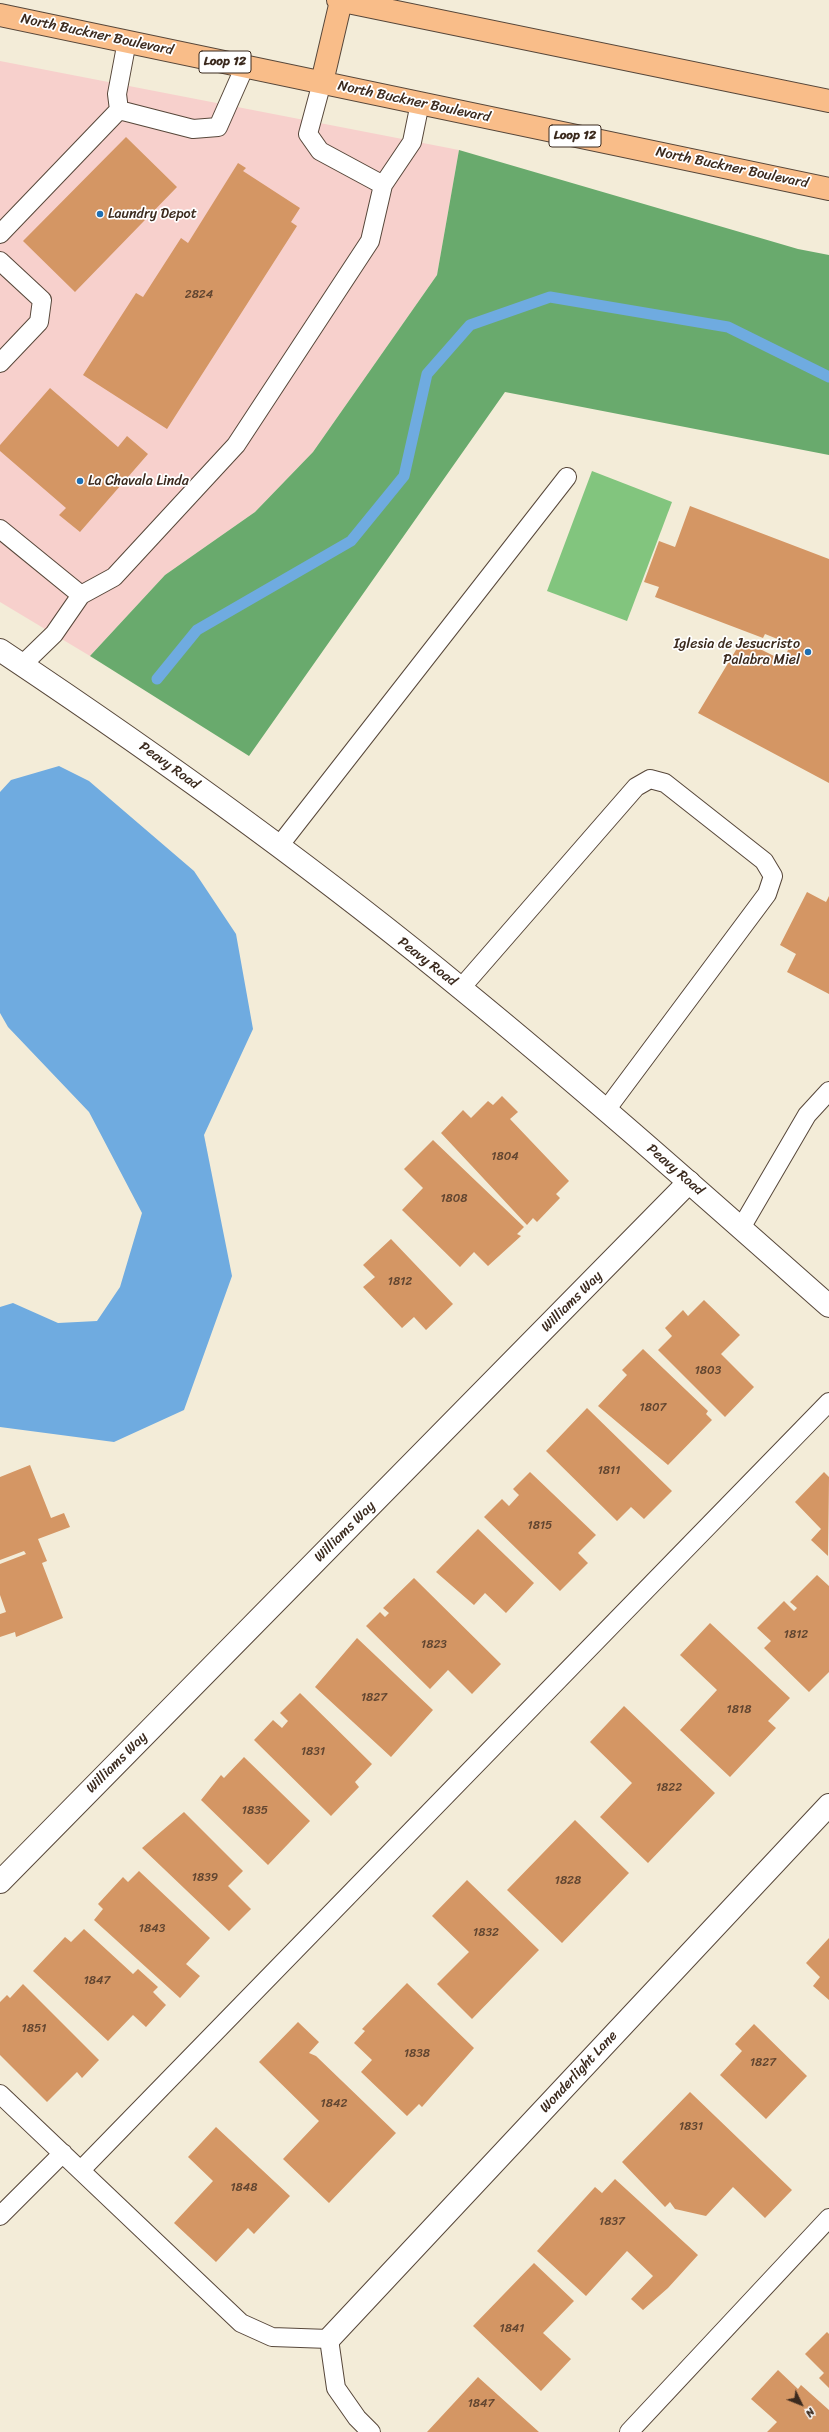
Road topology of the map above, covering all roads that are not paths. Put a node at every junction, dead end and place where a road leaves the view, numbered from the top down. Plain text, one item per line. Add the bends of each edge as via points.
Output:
1 (340, 0) edge
2 (0, 15) edge
3 (127, 41) junction
4 (245, 66) junction
5 (322, 82) junction
6 (829, 101) edge
7 (420, 103) junction
8 (119, 110) junction
9 (383, 185) junction
10 (829, 189) edge
11 (0, 234) edge
12 (0, 261) edge
13 (0, 363) edge
14 (567, 477) dead end
15 (0, 529) edge
16 (81, 595) junction
17 (0, 650) edge
18 (22, 665) junction
19 (279, 846) junction
20 (461, 988) junction
21 (829, 1091) edge
22 (606, 1110) junction
23 (689, 1182) junction
24 (741, 1228) junction
25 (829, 1306) edge
26 (829, 1402) edge
27 (829, 1805) edge
28 (0, 1882) edge
29 (0, 2094) edge
30 (63, 2153) junction
31 (81, 2170) junction
32 (0, 2216) edge
33 (829, 2218) edge
34 (329, 2339) junction
35 (371, 2432) edge
36 (629, 2432) edge

1 - 5 main road
1 - 6 main road
2 - 3 main road, North Buckner Boulevard / Loop 12
3 - 4 main road, North Buckner Boulevard / Loop 12
3 - 8 lane via 117,94
4 - 5 main road, North Buckner Boulevard / Loop 12
4 - 8 lane via 218,127 194,129
5 - 7 main road, North Buckner Boulevard / Loop 12
5 - 9 lane via 308,134 320,151
7 - 9 lane via 412,142
7 - 10 main road, North Buckner Boulevard / Loop 12
8 - 11 lane
9 - 16 lane via 370,241 236,444 114,577
12 - 13 lane via 42,300 39,322
14 - 19 lane
15 - 16 lane
16 - 18 lane via 54,634
17 - 18 street, Peavy Road
18 - 19 street, Peavy Road via 138,743
19 - 20 street, Peavy Road
20 - 22 street, Peavy Road
20 - 22 lane via 636,787 650,779 665,783 764,861 772,876 767,894
21 - 24 lane via 807,1115
22 - 23 street, Peavy Road
23 - 24 street, Peavy Road
23 - 28 street, Williams Way
24 - 25 street, Peavy Road
26 - 31 lane
27 - 34 street, Wonderlight Lane
29 - 30 lane
30 - 31 lane
30 - 32 lane
31 - 34 lane via 241,2323 272,2337
33 - 36 lane
34 - 35 lane via 336,2388 357,2418

